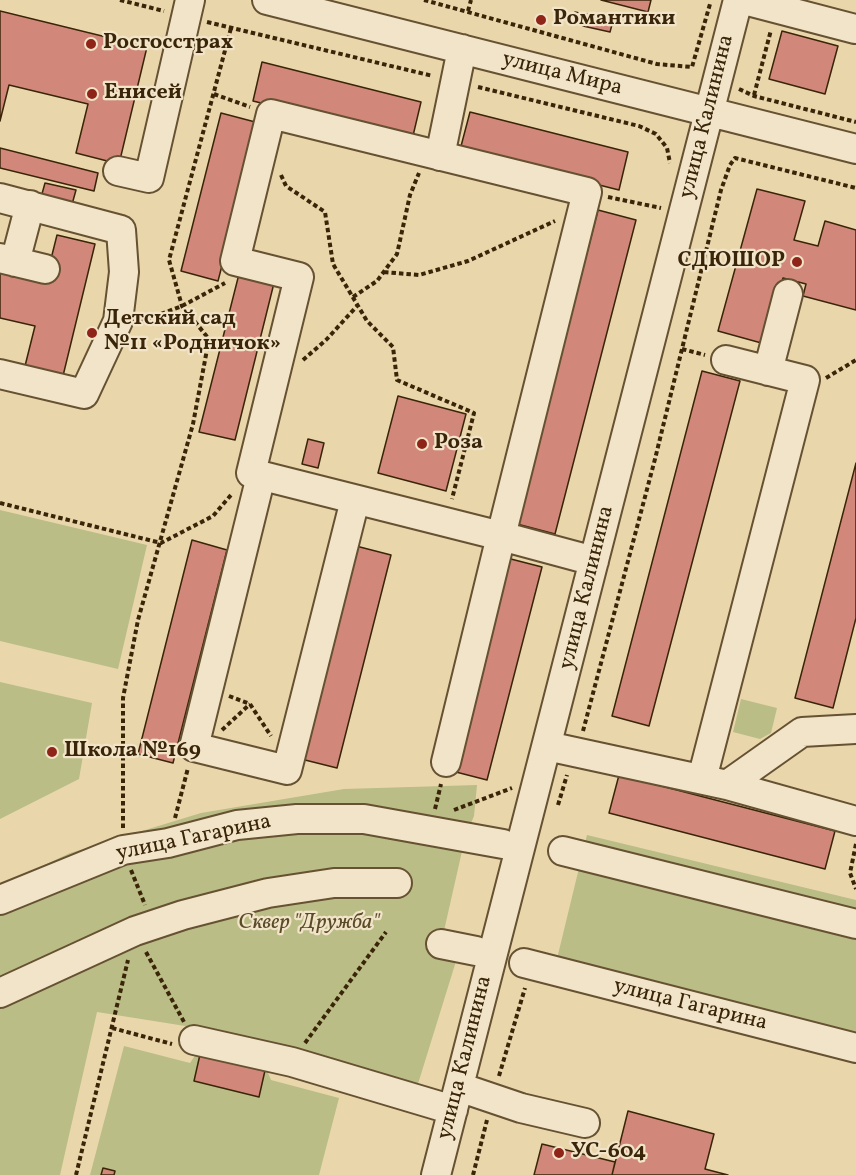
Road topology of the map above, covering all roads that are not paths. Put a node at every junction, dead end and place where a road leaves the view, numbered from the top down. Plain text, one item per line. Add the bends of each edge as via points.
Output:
1 (190, 0) edge
2 (267, 0) edge
3 (738, 0) edge
4 (744, 0) edge
5 (856, 28) edge
6 (462, 49) junction
7 (710, 112) junction
8 (856, 149) edge
9 (434, 154) junction
10 (118, 171) dead end
11 (0, 198) edge
12 (30, 205) junction
13 (8, 260) edge
14 (45, 269) dead end
15 (788, 294) dead end
16 (726, 360) dead end
17 (768, 371) junction
18 (0, 374) edge
19 (256, 475) junction
20 (355, 500) junction
21 (501, 536) junction
22 (594, 561) junction
23 (856, 729) edge
24 (547, 746) junction
25 (446, 762) road end
26 (715, 782) junction
27 (856, 821) edge
28 (503, 844) dead end
29 (563, 851) dead end
30 (397, 883) dead end
31 (0, 900) edge
32 (856, 924) edge
33 (441, 944) dead end
34 (476, 951) dead end
35 (525, 963) road end
36 (0, 993) edge
37 (194, 1040) road end
38 (856, 1048) edge
39 (456, 1098) junction
40 (585, 1123) dead end
41 (436, 1175) edge

1 - 10 street via 148,178
2 - 6 street, улица Мира
3 - 7 street, улица Калинина
4 - 5 street
6 - 7 street, улица Мира
6 - 9 street
7 - 8 street, улица Мира
7 - 22 street, улица Калинина
9 - 19 street via 268,126 235,261 299,277 273,382
9 - 21 street via 585,201
11 - 12 street
12 - 13 street
12 - 18 street via 121,230 124,272 118,321 84,394
13 - 14 street
15 - 17 street
16 - 17 street
17 - 26 street via 805,380
19 - 20 street
19 - 20 street via 194,747 287,770
20 - 21 street
21 - 22 street
21 - 25 street
22 - 24 street, улица Калинина
23 - 26 street via 802,732
24 - 26 street
24 - 39 street, улица Калинина
26 - 27 street
28 - 31 street, улица Гагарина via 432,823 297,819 237,825 123,850
29 - 32 street
30 - 36 street via 334,883 268,893 144,928
33 - 34 street
35 - 38 street, улица Гагарина
37 - 39 street
39 - 40 street via 492,1098
39 - 41 street, улица Калинина

